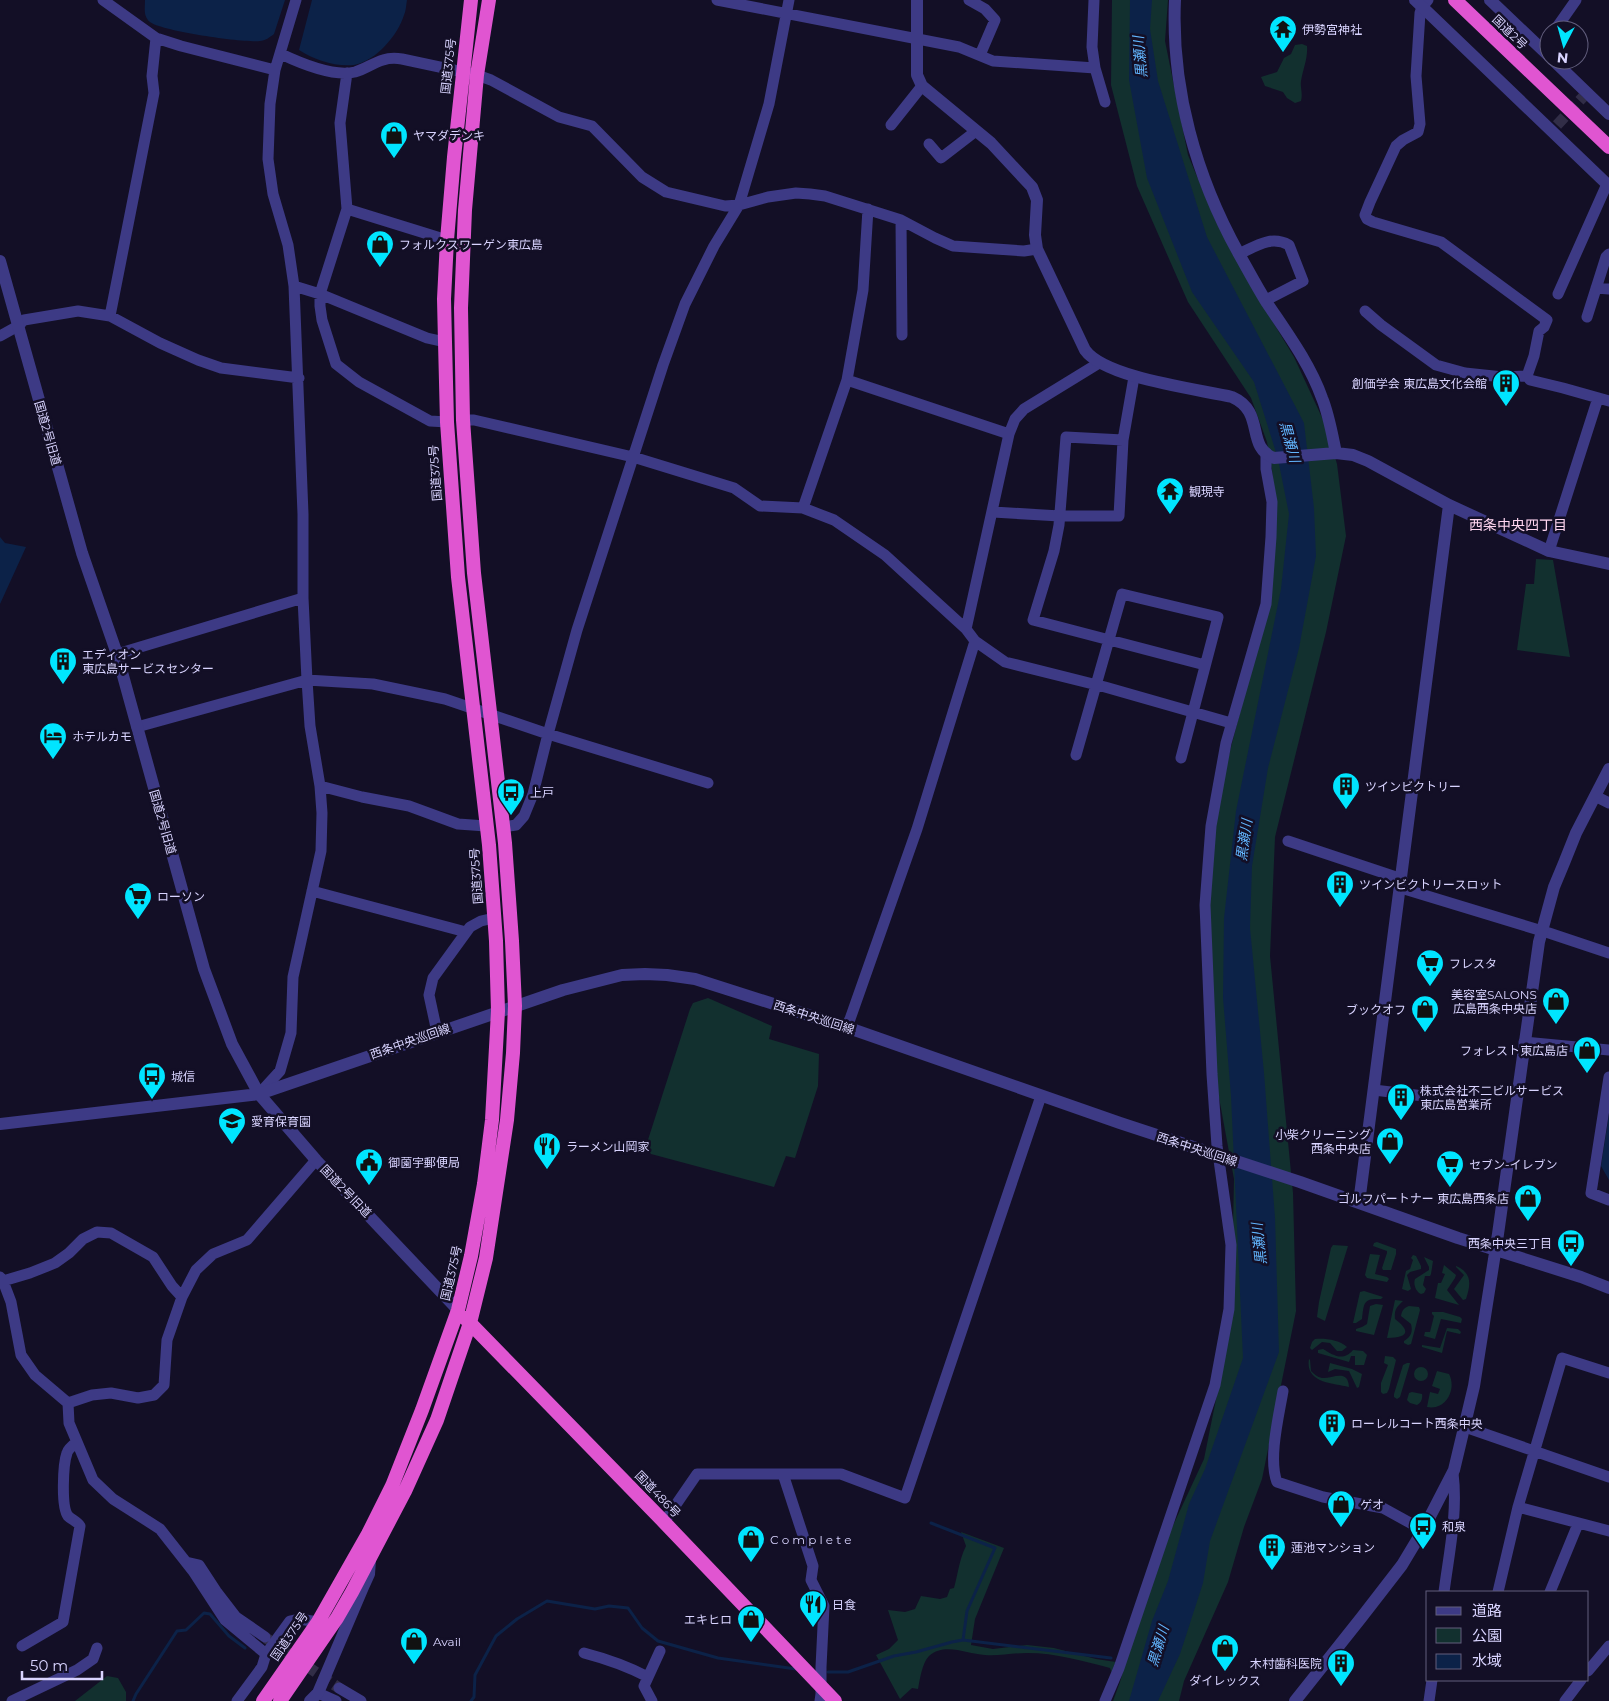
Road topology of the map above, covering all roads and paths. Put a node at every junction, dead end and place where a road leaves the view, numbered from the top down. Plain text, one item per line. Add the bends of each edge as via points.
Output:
1 (102, 0) edge
2 (296, 0) edge
3 (471, 0) edge
4 (488, 0) edge
5 (717, 0) edge
6 (789, 0) edge
7 (917, 0) edge
8 (969, 0) edge
9 (1094, 0) edge
10 (1175, 0) edge
11 (1455, 0) edge
12 (1490, 0) edge
13 (1576, 0) edge
14 (1422, 2) edge
15 (786, 14) junction
16 (1562, 20) edge
17 (156, 38) junction
18 (918, 38) junction
19 (1539, 41) edge
20 (280, 54) junction
21 (980, 55) junction
22 (1095, 68) junction
23 (275, 70) junction
24 (1562, 70) edge
25 (462, 72) junction
26 (347, 73) junction
27 (477, 75) junction
28 (922, 86) junction
29 (1105, 102) dead end
30 (1609, 114) edge
31 (891, 125) dead end
32 (976, 131) junction
33 (929, 144) dead end
34 (1609, 147) edge
35 (1608, 185) edge
36 (739, 205) junction
37 (347, 209) junction
38 (868, 209) junction
39 (901, 220) junction
40 (447, 240) junction
41 (1037, 249) junction
42 (1239, 254) junction
43 (1609, 254) edge
44 (0, 261) edge
45 (294, 286) junction
46 (1596, 288) junction
47 (1609, 289) edge
48 (320, 294) junction
49 (1558, 294) dead end
50 (1266, 300) junction
51 (1365, 311) dead end
52 (110, 316) junction
53 (1587, 317) dead end
54 (18, 326) junction
55 (2, 333) edge
56 (902, 335) dead end
57 (445, 342) junction
58 (1099, 363) junction
59 (1527, 376) junction
60 (1134, 377) junction
61 (299, 378) junction
62 (848, 380) junction
63 (1604, 400) edge
64 (463, 420) junction
65 (447, 422) junction
66 (1009, 434) junction
67 (1123, 440) junction
68 (1336, 453) junction
69 (633, 457) junction
70 (1270, 457) junction
71 (1449, 505) junction
72 (803, 508) junction
73 (993, 512) junction
74 (1060, 516) junction
75 (1549, 550) junction
76 (1609, 564) edge
77 (304, 598) junction
78 (966, 629) junction
79 (1109, 640) junction
80 (975, 641) junction
81 (117, 654) junction
82 (1205, 665) junction
83 (307, 680) junction
84 (1096, 685) junction
85 (472, 707) junction
86 (1193, 712) junction
87 (490, 715) junction
88 (1231, 723) junction
89 (137, 726) junction
90 (548, 734) junction
91 (1076, 755) dead end
92 (1181, 758) dead end
93 (1609, 769) edge
94 (708, 783) dead end
95 (320, 786) junction
96 (1594, 796) junction
97 (1609, 803) edge
98 (486, 826) junction
99 (503, 827) junction
100 (1288, 841) dead end
101 (1401, 883) junction
102 (312, 891) junction
103 (494, 918) junction
104 (1542, 931) junction
105 (466, 932) junction
106 (1609, 953) edge
107 (515, 1006) junction
108 (498, 1011) junction
109 (846, 1027) junction
110 (437, 1032) junction
111 (1524, 1042) junction
112 (1609, 1050) edge
113 (1609, 1078) edge
114 (1374, 1090) junction
115 (259, 1094) junction
116 (1041, 1096) junction
117 (1457, 1100) dead end
118 (0, 1124) edge
119 (1218, 1156) junction
120 (316, 1160) junction
121 (1609, 1200) edge
122 (1360, 1203) junction
123 (1496, 1250) junction
124 (2, 1279) edge
125 (1609, 1288) edge
126 (182, 1297) junction
127 (458, 1310) junction
128 (470, 1323) junction
129 (1609, 1373) edge
130 (1283, 1391) dead end
131 (68, 1403) junction
132 (1465, 1428) junction
133 (77, 1442) junction
134 (1534, 1452) junction
135 (1453, 1473) junction
136 (783, 1474) junction
137 (1609, 1477) edge
138 (1518, 1507) junction
139 (664, 1522) junction
140 (1578, 1524) junction
141 (1423, 1530) junction
142 (1609, 1531) edge
143 (370, 1560) junction
144 (186, 1562) junction
145 (1444, 1591) edge
146 (1498, 1591) edge
147 (1550, 1591) edge
148 (318, 1622) junction
149 (265, 1637) tunnel mouth
150 (22, 1646) dead end
151 (1609, 1646) edge
152 (97, 1648) dead end
153 (660, 1651) dead end
154 (584, 1653) dead end
155 (266, 1654) junction
156 (1589, 1671) edge
157 (648, 1677) junction
158 (1432, 1681) edge
159 (1580, 1681) edge
160 (821, 1686) junction
161 (339, 1688) tunnel mouth
162 (314, 1697) edge
163 (12, 1701) edge
164 (237, 1701) edge
165 (263, 1701) edge
166 (280, 1701) edge
167 (336, 1701) edge
168 (361, 1701) edge
169 (652, 1701) edge
170 (820, 1701) edge
171 (835, 1701) edge
172 (1105, 1701) edge
173 (1295, 1701) edge
174 (1429, 1701) edge
175 (1564, 1701) edge

1 - 17 street
2 - 20 street
3 - 25 highway, 国道375号
4 - 27 highway
5 - 15 street
6 - 15 street
7 - 18 street
8 - 21 street via 985,9 995,20
9 - 22 street via 1092,47
10 - 42 street via 1175,58 1189,133 1218,210
11 - 34 highway, 国道2号
12 - 19 street
13 - 16 street
14 - 35 street via 1554,128
14 - 59 street via 1416,76 1418,132 1396,146 1370,202 1367,219 1441,242 1547,320 1539,331
15 - 18 street
15 - 36 street via 769,104
17 - 23 street
17 - 52 street via 152,76 154,93
18 - 21 street
18 - 28 street via 917,75
20 - 23 street
20 - 26 street via 302,64
21 - 22 street via 993,61
22 - 29 street
23 - 45 street via 268,159
24 - 30 street via 1585,95
25 - 26 street via 390,58
25 - 27 street
25 - 40 highway, 国道375号
26 - 37 street via 340,124
27 - 36 street via 559,117 592,126 642,177 666,192 725,206
27 - 64 highway via 464,210 461,308
28 - 31 street
28 - 32 street
32 - 33 street via 941,158
32 - 41 street via 1032,187 1037,200 1034,235
35 - 49 street
36 - 38 street via 796,193 825,196
36 - 69 street via 685,304
37 - 40 street
37 - 48 street
38 - 39 street
38 - 62 street via 863,290
39 - 41 street via 953,246
39 - 56 street
40 - 57 highway, 国道375号
41 - 58 street via 1085,350
42 - 50 street
42 - 50 street via 1267,240 1281,240 1289,244 1304,281
43 - 46 street
44 - 54 street, 国道2号旧道
45 - 48 street
45 - 61 street
46 - 47 street
46 - 53 street
48 - 57 street via 427,338
48 - 65 street via 322,320 336,364 359,382 430,421
50 - 68 street via 1316,384
51 - 59 street via 1436,365 1465,373
52 - 54 street via 78,311 24,320
52 - 61 street via 160,343 221,368
54 - 55 street
54 - 81 street, 国道2号旧道 via 82,553
57 - 65 highway, 国道375号
58 - 60 street
58 - 66 street via 1024,409 1015,419
59 - 63 street via 1530,380
60 - 67 street
60 - 70 street via 1242,401 1250,411 1260,447
61 - 77 street
62 - 66 street
62 - 72 street
63 - 75 street
64 - 69 street
64 - 87 highway via 474,572
65 - 85 highway, 国道375号 via 458,577
66 - 73 street
67 - 74 street via 1119,516
67 - 74 street via 1066,437
68 - 70 street
68 - 71 street via 1368,461
69 - 72 street via 734,488 760,506
69 - 90 street via 576,630
70 - 88 street via 1266,469 1272,502 1266,604
71 - 75 street
71 - 101 street
72 - 78 street via 834,520 885,555
73 - 74 street
73 - 78 street
74 - 79 street via 1054,551 1032,620
75 - 76 street
77 - 81 street
77 - 83 street
78 - 80 street
79 - 82 street
79 - 82 street via 1122,594 1218,618
79 - 84 street
80 - 84 street via 1005,662
80 - 109 street via 917,829
81 - 89 street, 国道2号旧道
82 - 86 street
83 - 85 street via 372,684
83 - 89 street
83 - 95 street via 310,726
84 - 86 street
84 - 91 street
85 - 87 street
85 - 98 highway, 国道375号
86 - 88 street
86 - 92 street
87 - 90 street
87 - 99 highway
88 - 119 street via 1211,826 1205,905
89 - 115 street, 国道2号旧道 via 204,970 232,1044
90 - 94 street
90 - 99 street via 524,816 516,825
93 - 96 street
95 - 98 street via 409,806 458,824
95 - 102 street via 321,851
96 - 97 street
96 - 104 street via 1554,887
98 - 103 highway, 国道375号
99 - 107 highway
100 - 101 street
101 - 104 street
101 - 114 street
102 - 105 street
102 - 115 street via 293,976 292,1033 280,1071
103 - 105 street via 480,921
103 - 108 highway, 国道375号
104 - 106 street
104 - 111 street
105 - 110 street via 430,986
107 - 108 street, 西条中央巡回線
107 - 109 street, 西条中央巡回線 via 598,980 652,974 695,979
107 - 128 highway via 514,1052 501,1168 486,1258
108 - 110 street, 西条中央巡回線
108 - 127 highway, 国道375号 via 491,1129 484,1184
109 - 116 street, 西条中央巡回線
110 - 115 street, 西条中央巡回線
111 - 112 street
111 - 123 street
113 - 121 street via 1591,1193
114 - 117 street
114 - 122 street
115 - 118 street, 西条中央巡回線
115 - 120 street, 国道2号旧道
116 - 119 street, 西条中央巡回線
116 - 136 street via 905,1498 841,1474
119 - 122 street, 西条中央巡回線
119 - 172 street via 1231,1245 1229,1309 1215,1385
120 - 126 street via 247,1240 213,1254 196,1270
120 - 127 street, 国道2号旧道
122 - 123 street, 西条中央巡回線
123 - 125 street, 西条中央巡回線
123 - 132 street
124 - 126 street via 55,1263 83,1239 97,1232 111,1233 153,1257
124 - 131 street via 11,1302 22,1355 35,1375
126 - 131 street via 167,1340 164,1385 154,1395 138,1398 111,1393
127 - 128 highway, 国道486号
127 - 148 highway, 国道375号 via 392,1486
128 - 139 highway, 国道486号
128 - 143 highway via 437,1420
129 - 134 street via 1562,1358
130 - 141 street via 1273,1460 1277,1482 1323,1497 1383,1508
131 - 133 street via 69,1423
132 - 134 street
132 - 135 street
133 - 144 street via 94,1480 113,1499 160,1529
133 - 150 street via 67,1451 64,1465 64,1507 68,1516 80,1526 63,1622
134 - 137 street
134 - 138 street
135 - 141 street
135 - 145 street via 1456,1493
136 - 139 street via 697,1474
136 - 160 street via 813,1566 811,1580 824,1606
138 - 140 street
138 - 146 street
139 - 160 highway, 国道486号
140 - 142 street
140 - 147 street
141 - 173 street via 1390,1580
143 - 162 street via 367,1580
143 - 166 highway via 336,1618
144 - 149 street via 199,1565 236,1617
144 - 155 street via 226,1620
148 - 155 street via 290,1621
148 - 165 highway, 国道375号
151 - 156 street
152 - 163 street via 93,1658 77,1670
153 - 157 street
154 - 157 street via 628,1666
155 - 164 street via 262,1667
157 - 169 street via 644,1686
158 - 174 street
159 - 175 street
160 - 170 street
160 - 171 highway, 国道486号
161 - 168 street
162 - 167 street

